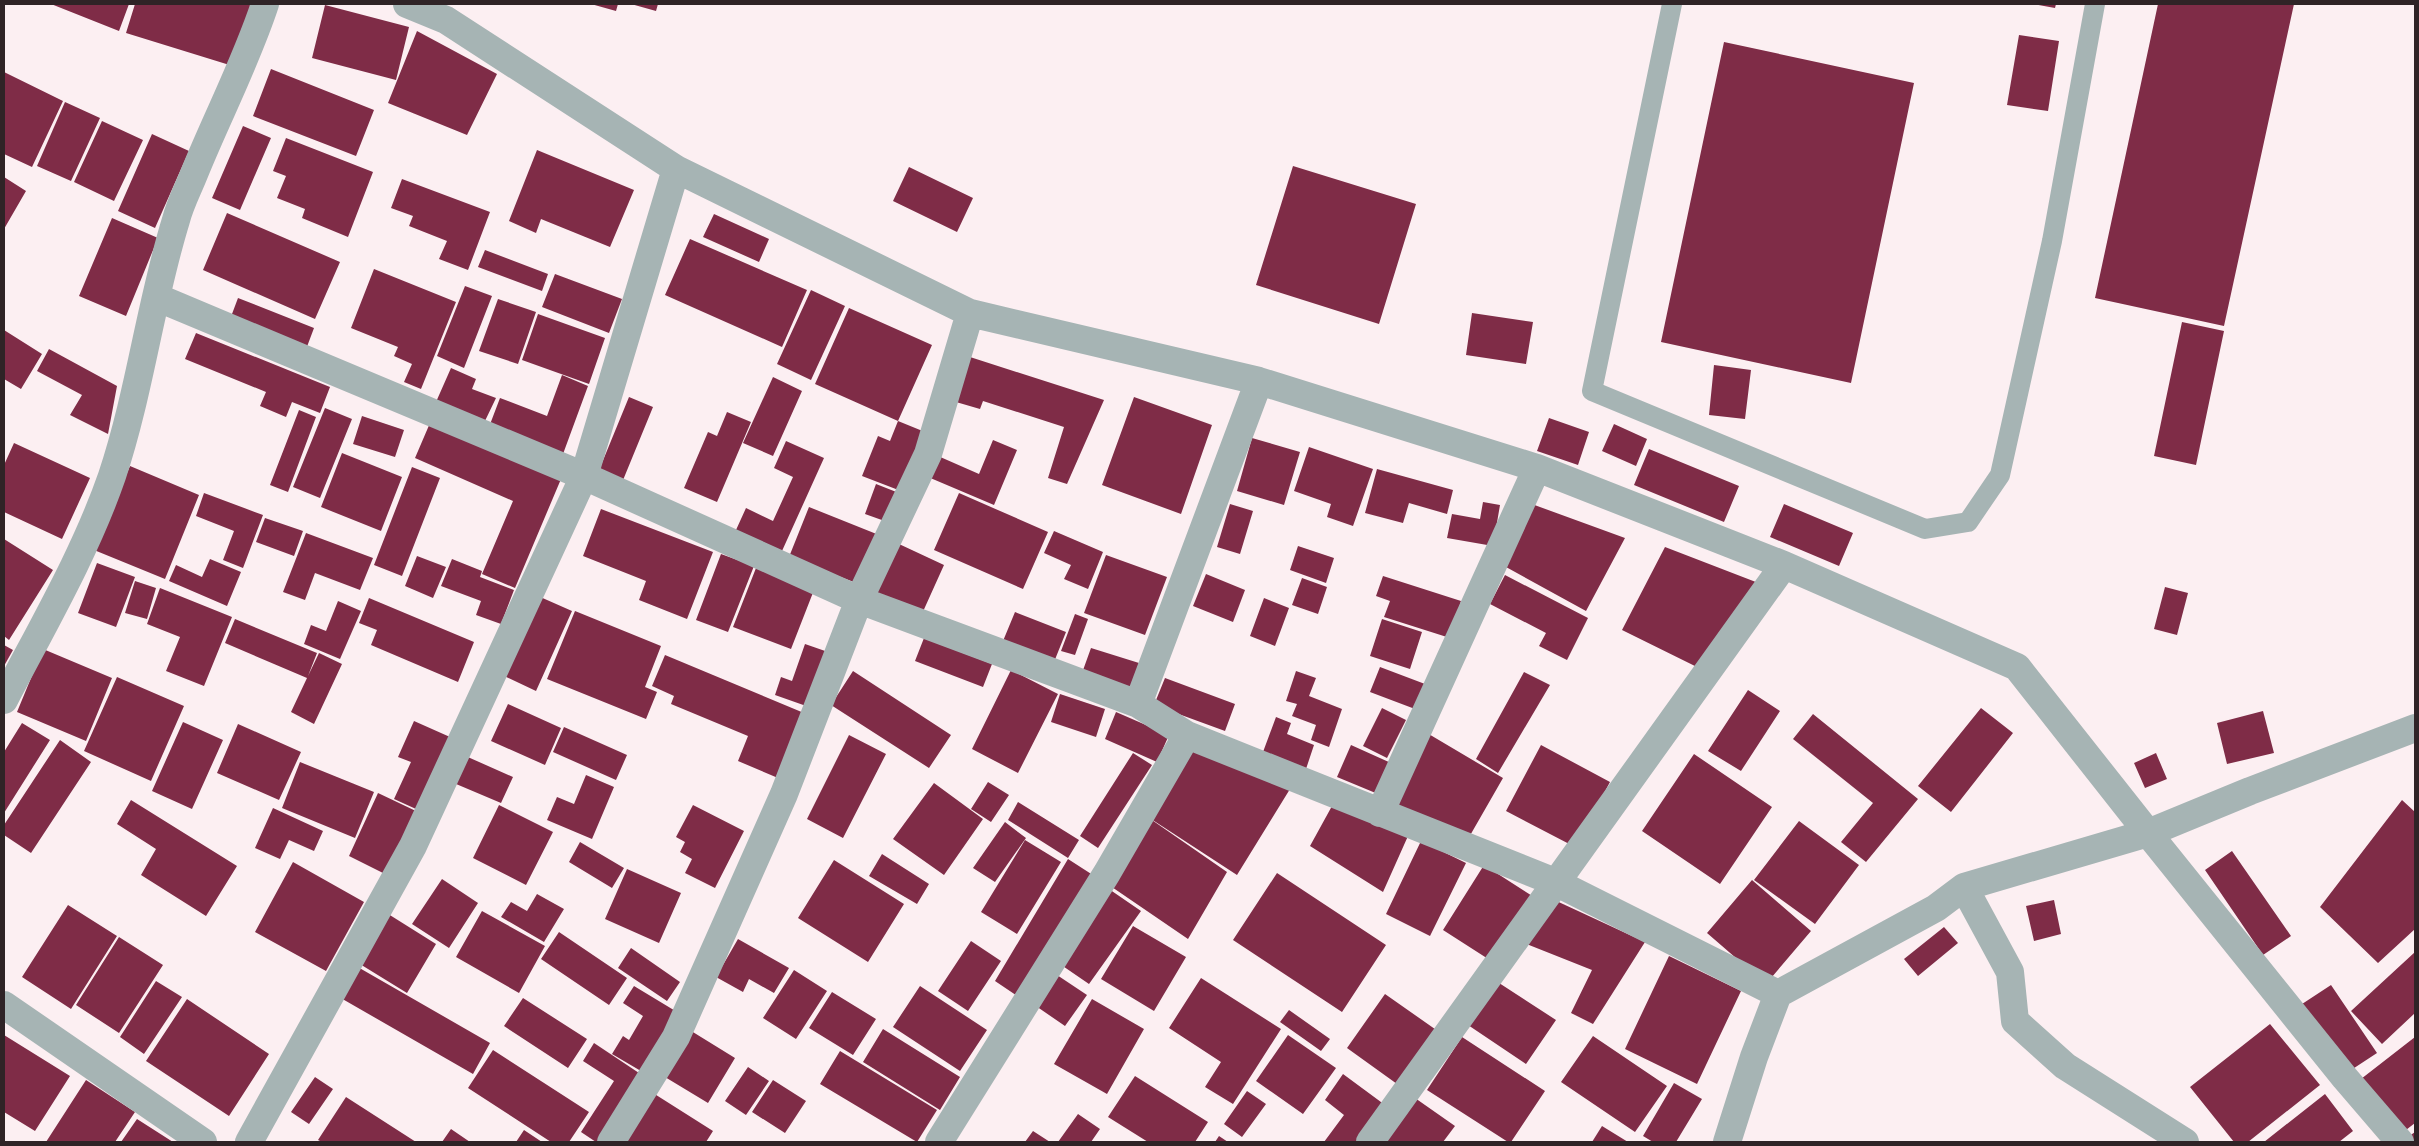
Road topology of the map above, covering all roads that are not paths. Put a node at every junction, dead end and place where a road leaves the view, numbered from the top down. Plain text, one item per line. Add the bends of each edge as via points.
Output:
1 (265, 4) edge
2 (407, 4) edge
3 (1672, 4) edge
4 (2095, 4) edge
5 (676, 169) junction
6 (156, 297) junction
7 (970, 314) junction
8 (1259, 381) junction
9 (1538, 468) junction
10 (584, 476) junction
11 (1784, 566) junction
12 (859, 600) junction
13 (4, 700) edge
14 (1138, 704) junction
15 (2413, 731) edge
16 (1187, 735) junction
17 (1380, 813) junction
18 (2148, 833) junction
19 (1555, 882) junction
20 (1964, 886) junction
21 (1778, 994) junction
22 (4, 1005) edge
23 (203, 1142) edge
24 (248, 1142) edge
25 (611, 1142) edge
26 (939, 1142) edge
27 (1370, 1142) edge
28 (1727, 1142) edge
29 (2185, 1142) edge
30 (2400, 1142) edge

1 - 6 street via 253,41 176,218
2 - 5 street via 446,20
3 - 4 lane via 1592,391 1925,529 1968,522 2000,476 2052,241
5 - 7 street
5 - 10 street
6 - 10 street
6 - 13 street via 138,382 112,477 70,574
7 - 8 street
7 - 12 street via 928,454
8 - 9 street
8 - 14 street
9 - 11 street
9 - 17 street
10 - 12 street
10 - 24 street via 413,846
11 - 18 street via 2017,667
11 - 19 street
12 - 14 street
12 - 25 street via 784,794 676,1037
14 - 16 street
15 - 18 street via 2250,791
16 - 17 street
16 - 26 street via 1107,873
17 - 19 street
18 - 20 street
18 - 30 street
19 - 21 street
19 - 27 street
20 - 21 street via 1936,908
20 - 29 street via 2010,972 2014,1021 2065,1066
21 - 28 street
22 - 23 street

